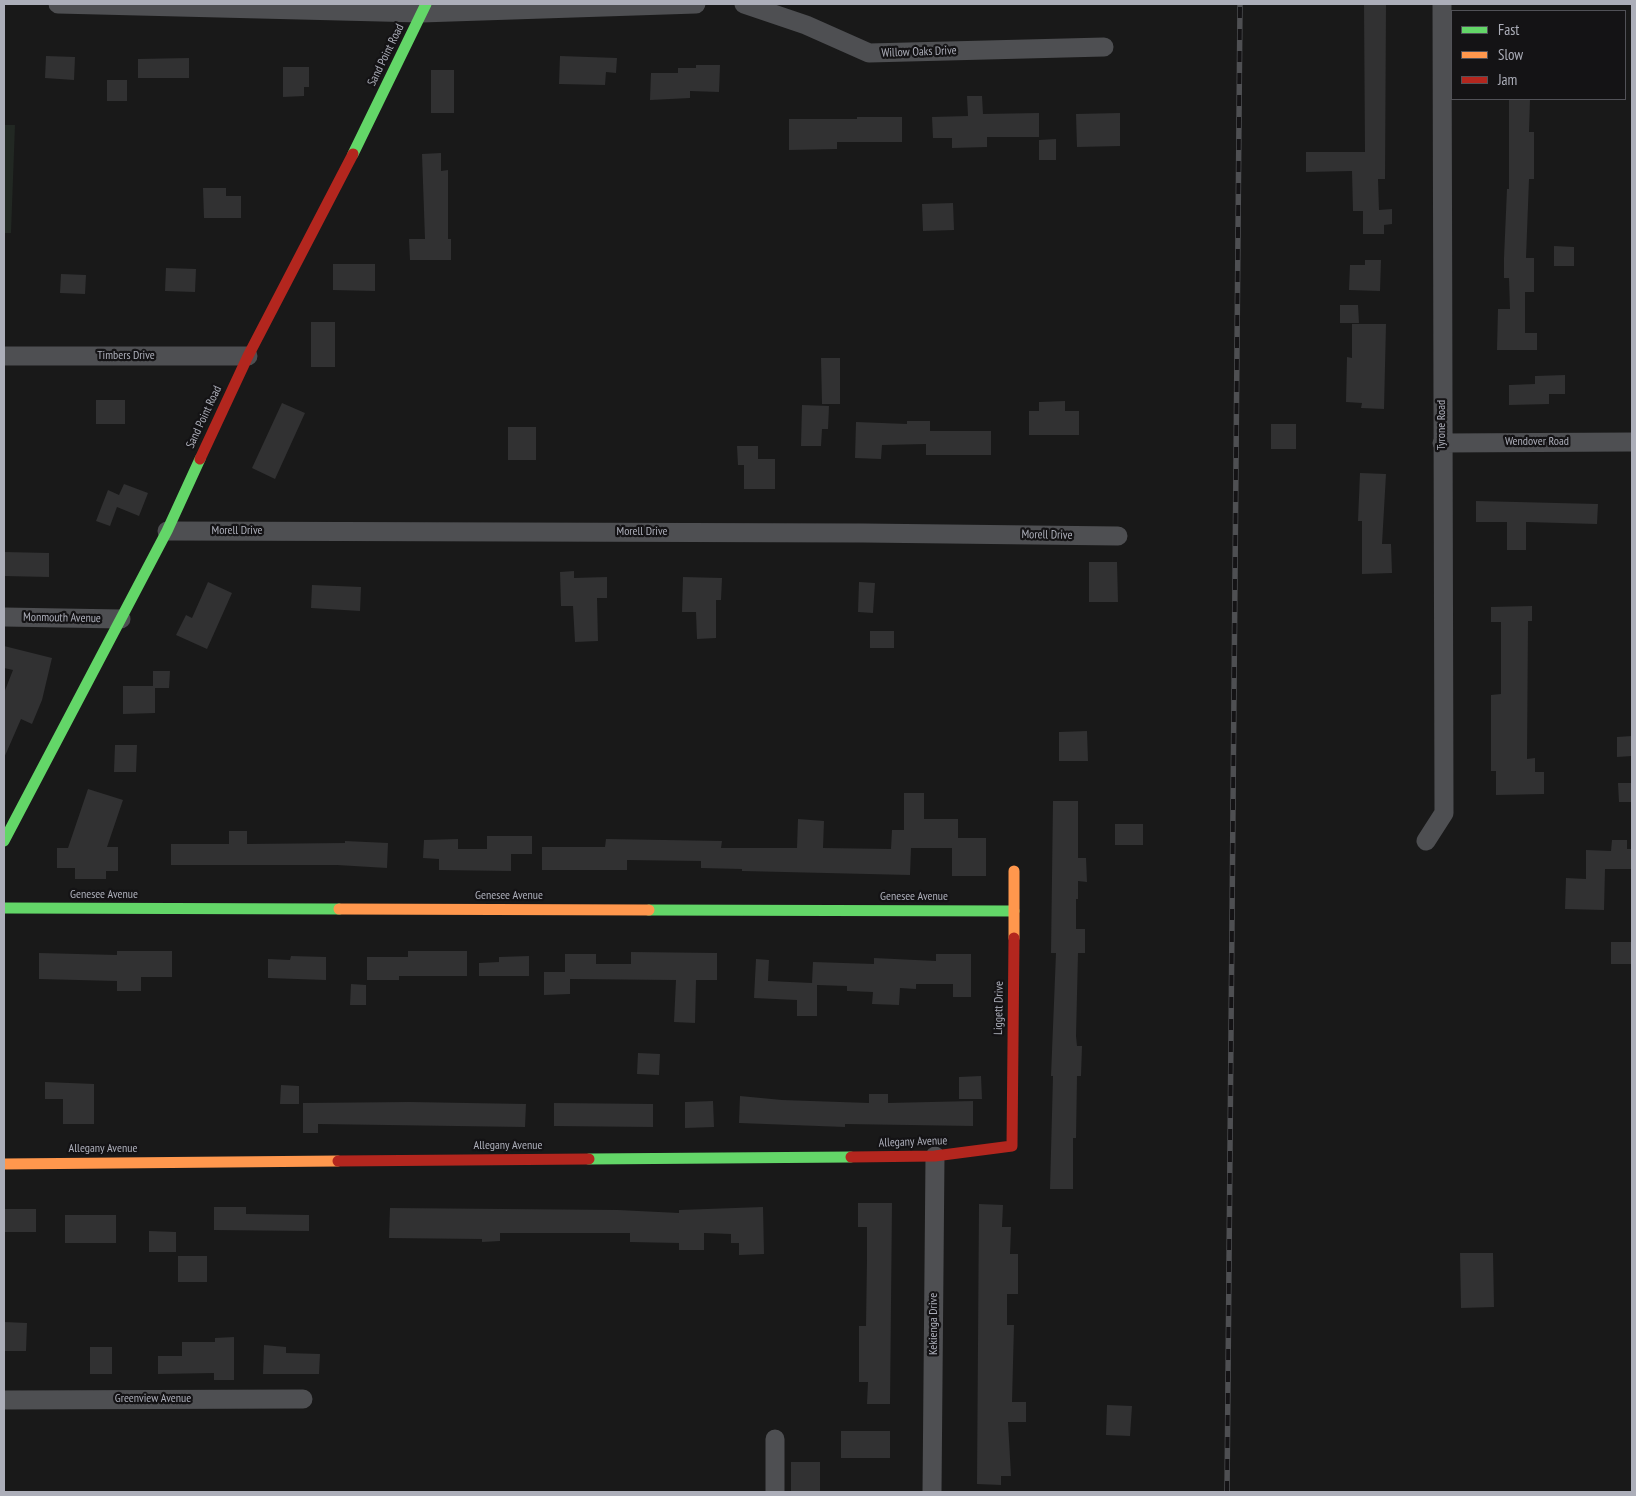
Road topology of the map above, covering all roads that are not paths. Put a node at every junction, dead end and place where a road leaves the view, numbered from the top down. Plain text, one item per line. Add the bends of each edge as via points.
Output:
1 (58, 4) edge
2 (696, 4) edge
3 (744, 4) edge
4 (1442, 4) edge
5 (424, 9) edge
6 (1104, 47) dead end
7 (4, 356) edge
8 (248, 356) junction
9 (1632, 442) edge
10 (1442, 443) junction
11 (167, 531) junction
12 (1118, 536) dead end
13 (4, 617) edge
14 (121, 619) junction
15 (4, 841) edge
16 (1426, 841) dead end
17 (1014, 871) dead end
18 (4, 908) edge
19 (1014, 911) junction
20 (1012, 1146) joint
21 (935, 1156) junction
22 (4, 1164) edge
23 (303, 1399) dead end
24 (4, 1400) edge
25 (775, 1439) dead end
26 (775, 1492) edge
27 (932, 1492) edge

1 - 5 street
2 - 5 street
3 - 6 street, Willow Oaks Drive via 869,53
4 - 10 street, Tyrone Road
5 - 8 street, Sand Point Road
7 - 8 street, Timbers Drive
8 - 11 street, Sand Point Road
9 - 10 street, Wendover Road
10 - 16 street, Tyrone Road via 1444,813
11 - 12 street, Morell Drive
11 - 14 street, Sand Point Road
13 - 14 street, Monmouth Avenue
14 - 15 street, Sand Point Road
17 - 19 street, Liggett Drive
18 - 19 street, Genesee Avenue
19 - 20 street, Liggett Drive
20 - 21 street, Allegany Avenue
21 - 22 street, Allegany Avenue
21 - 27 street, Kekienga Drive
23 - 24 street, Greenview Avenue
25 - 26 street

